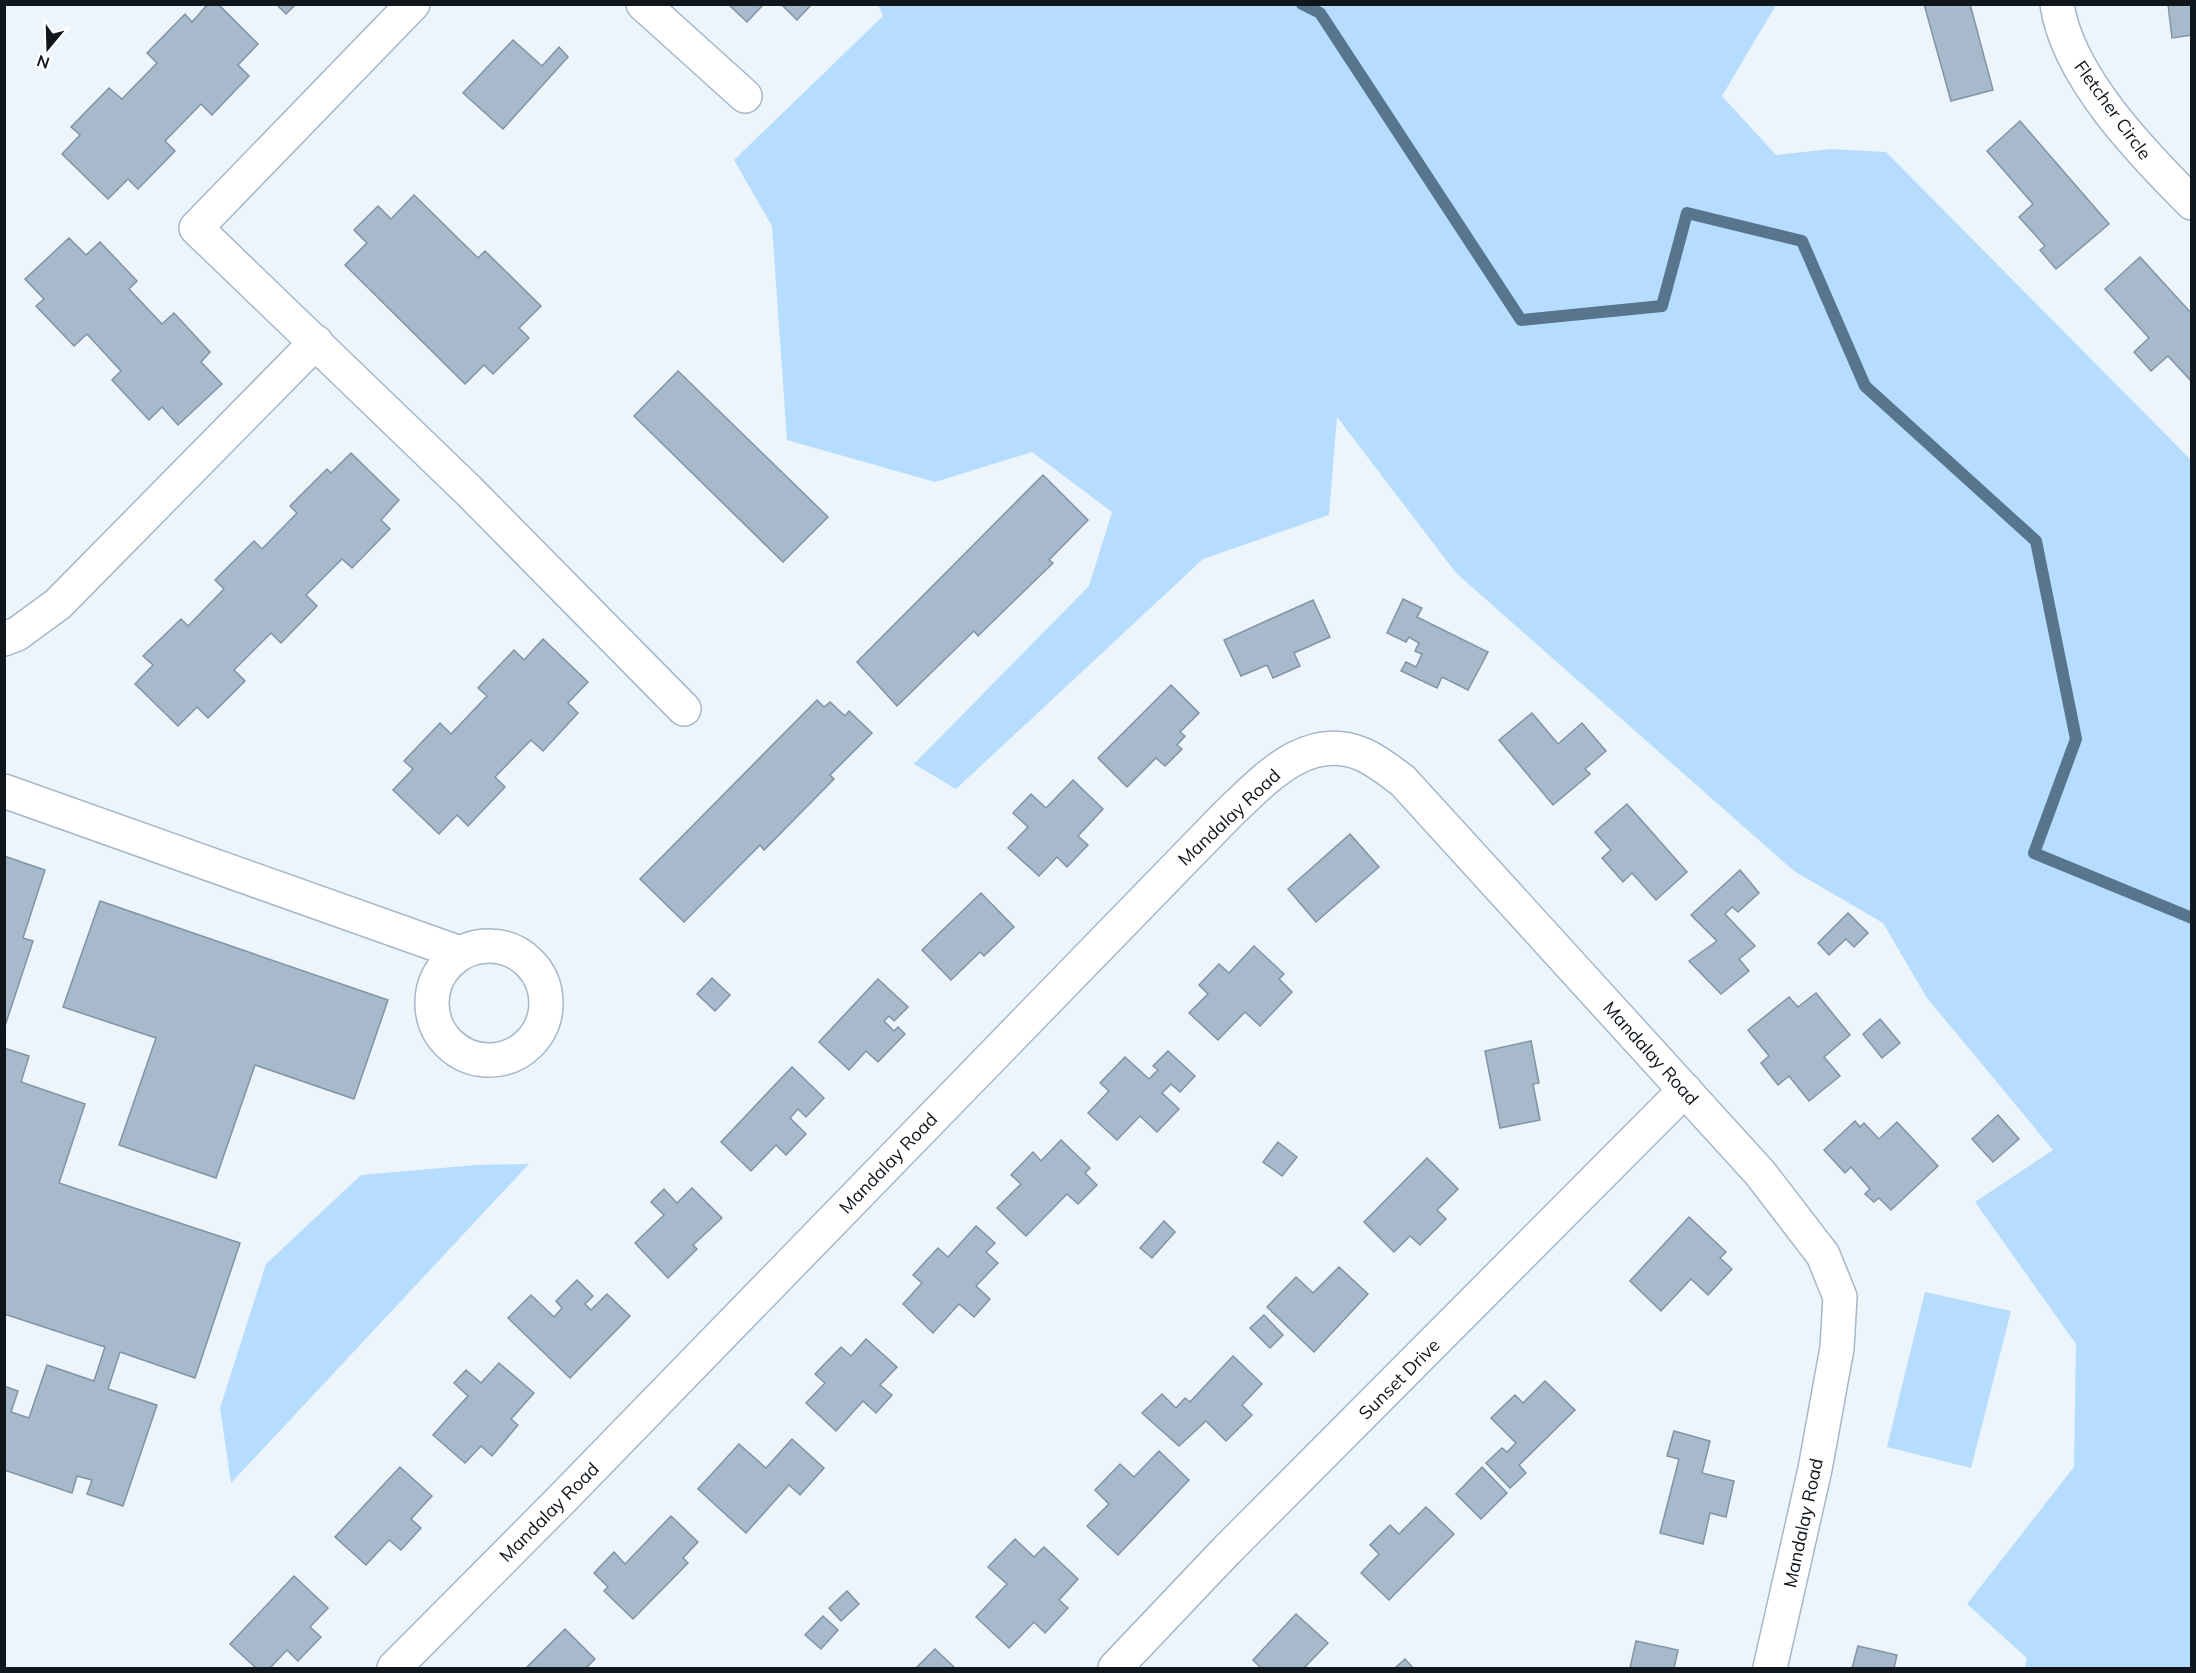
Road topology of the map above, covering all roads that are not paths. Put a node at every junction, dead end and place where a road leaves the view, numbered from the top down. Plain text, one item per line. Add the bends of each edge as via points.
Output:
1 (413, 4) edge
2 (644, 4) edge
3 (2057, 4) edge
4 (745, 96) dead end
5 (2192, 203) edge
6 (316, 342) junction
7 (4, 639) edge
8 (684, 709) dead end
9 (4, 790) edge
10 (460, 953) dead end
11 (1685, 1090) junction
12 (394, 1668) edge
13 (1114, 1668) edge
14 (1770, 1668) edge

1 - 6 street via 196,228
2 - 4 street
3 - 5 street, Fletcher Circle via 2071,53 2088,80 2151,162
6 - 7 street via 58,604
6 - 8 street
9 - 10 street
11 - 12 street, Mandalay Road via 1403,781 1376,761 1348,750 1322,749 1301,756 1268,776 1228,814
11 - 13 street, Sunset Drive
11 - 14 street, Mandalay Road via 1760,1173 1823,1255 1840,1297 1837,1348 1815,1469

